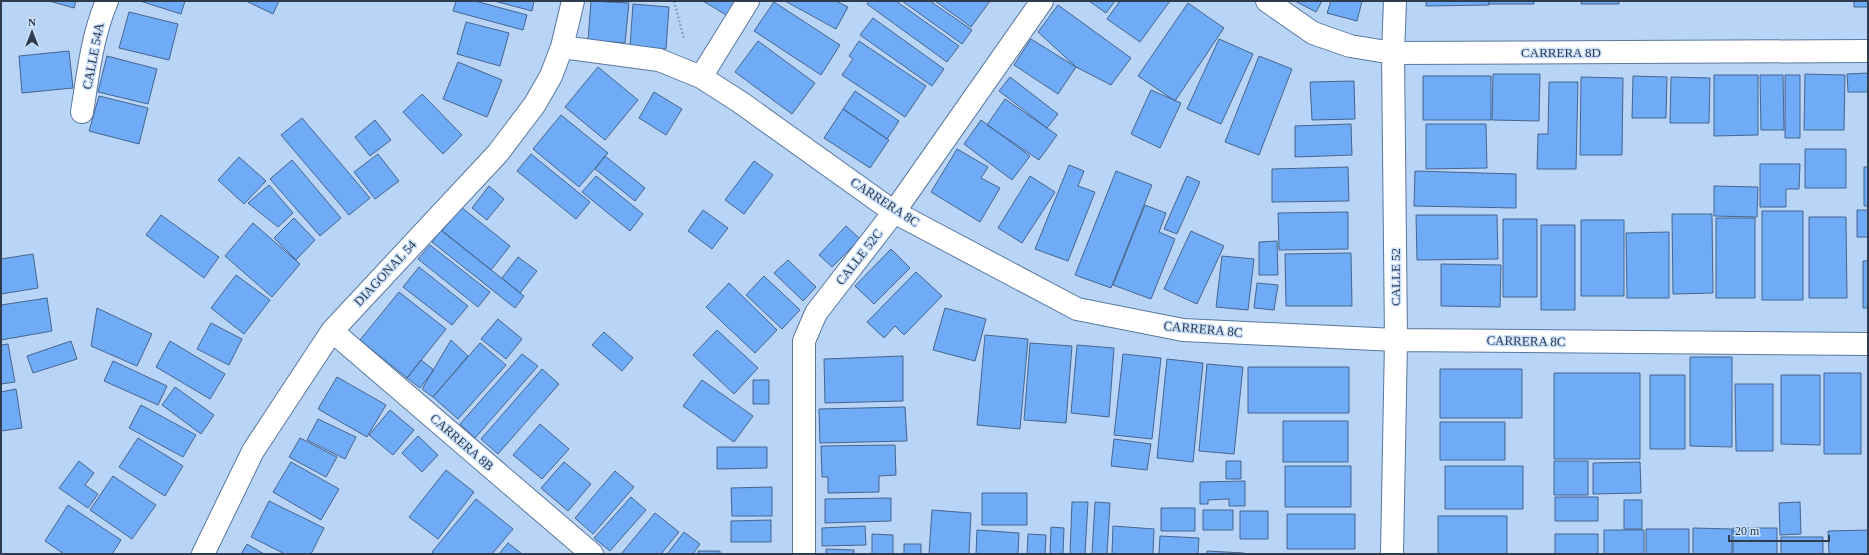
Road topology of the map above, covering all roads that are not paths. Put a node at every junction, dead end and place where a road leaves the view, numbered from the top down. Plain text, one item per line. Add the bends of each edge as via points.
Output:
1 (107, 1) edge
2 (573, 1) edge
3 (748, 1) edge
4 (1042, 1) edge
5 (1267, 1) edge
6 (1395, 1) edge
7 (562, 47) junction
8 (1868, 51) edge
9 (1393, 53) junction
10 (701, 77) junction
11 (82, 112) dead end
12 (894, 212) junction
13 (332, 331) junction
14 (1396, 340) junction
15 (1868, 344) edge
16 (203, 554) edge
17 (592, 554) edge
18 (804, 554) edge
19 (1392, 554) edge

1 - 11 street, CALLE 54A via 96,35
2 - 7 street, DIAGONAL 54
3 - 10 street
4 - 12 street, CALLE 52C
5 - 9 street, CARRERA 8D via 1313,33 1350,46
6 - 9 street, CALLE 52
7 - 10 street, CARRERA 8C via 659,60
7 - 13 street, DIAGONAL 54 via 551,76 535,104 498,153
8 - 9 street, CARRERA 8D
9 - 14 street, CALLE 52
10 - 12 street, CARRERA 8C
12 - 14 street, CARRERA 8C via 1077,309 1183,330
12 - 18 street, CALLE 52C via 816,313 804,341
13 - 16 street, DIAGONAL 54 via 253,451
13 - 17 street, CARRERA 8B
14 - 15 street, CARRERA 8C
14 - 19 street, CALLE 52

